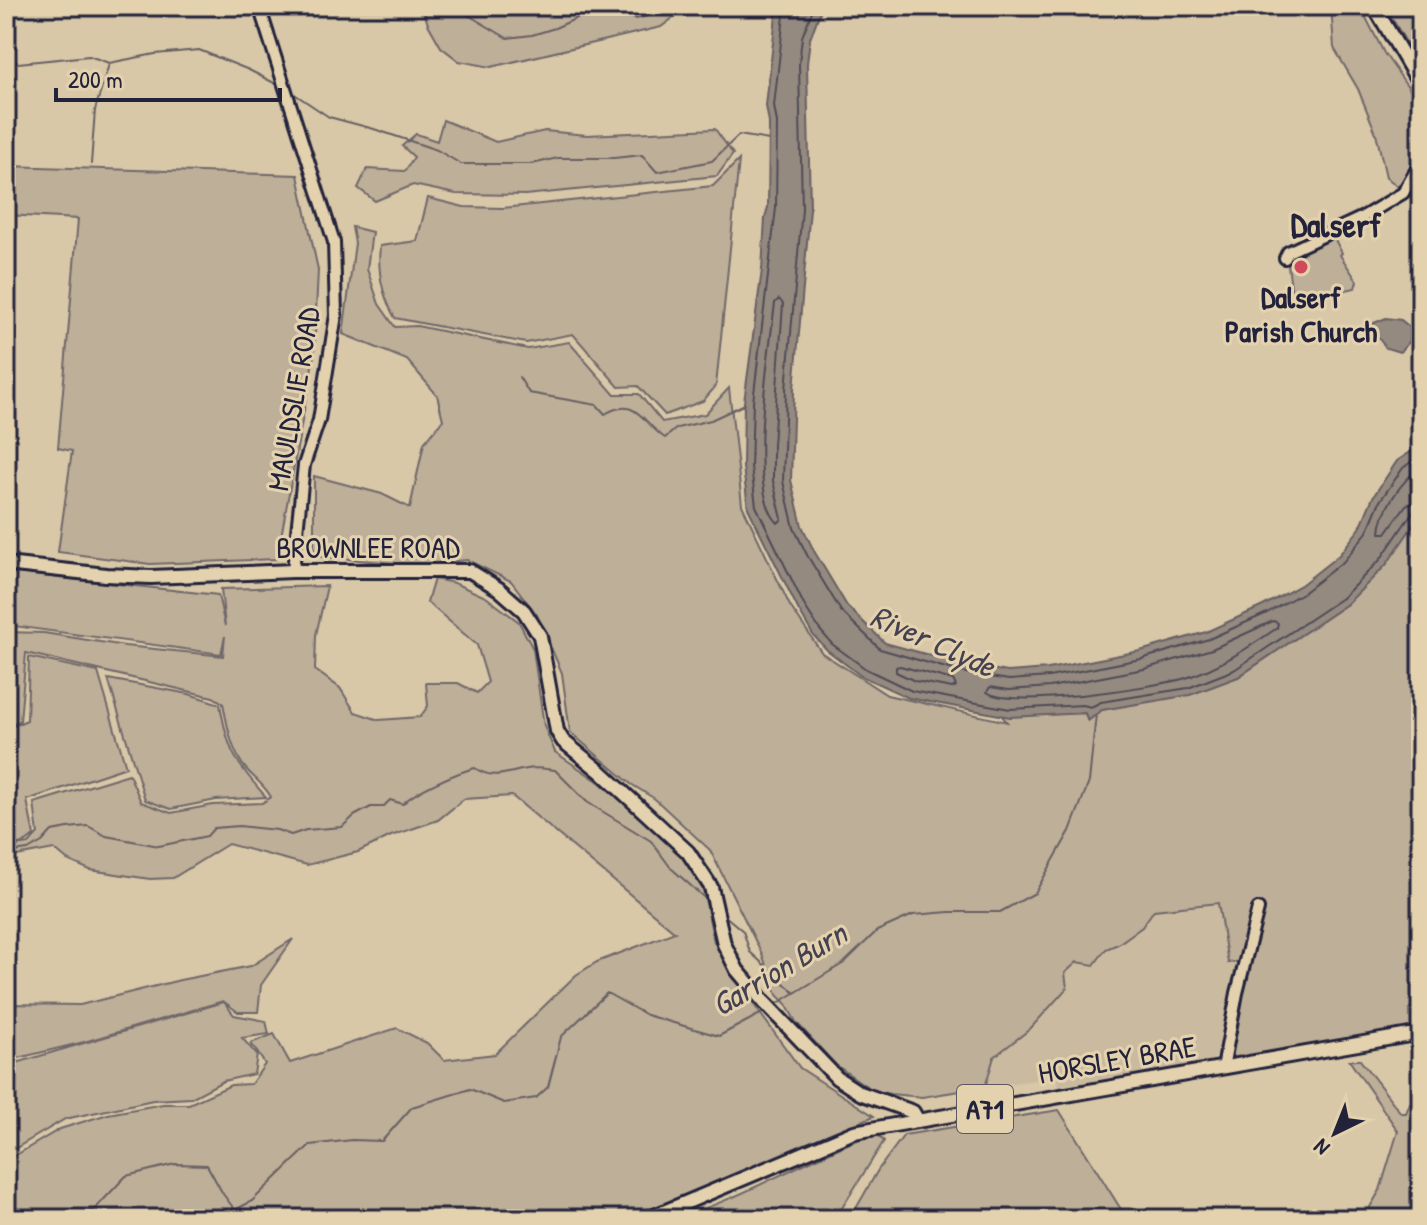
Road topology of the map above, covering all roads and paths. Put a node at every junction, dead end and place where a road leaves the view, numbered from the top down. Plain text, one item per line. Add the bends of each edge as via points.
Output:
1 (259, 6) edge
2 (1374, 6) edge
3 (1421, 86) edge
4 (1421, 162) edge
5 (1285, 258) dead end
6 (6, 564) edge
7 (293, 571) junction
8 (1258, 909) dead end
9 (1421, 1033) edge
10 (1223, 1068) junction
11 (917, 1119) junction
12 (647, 1219) edge

1 - 7 street, MAULDSLIE ROAD via 334,242 336,315 319,420 304,465
2 - 3 main road
4 - 5 street via 1403,193
6 - 7 main road, BROWNLEE ROAD via 151,577
7 - 11 main road, BROWNLEE ROAD via 470,571 499,589 524,611 540,636 563,741 688,852 711,887 724,944 737,970 837,1078 860,1093 913,1112
8 - 10 street
9 - 10 main road, HORSLEY BRAE / A71
10 - 11 main road, HORSLEY BRAE / A71
11 - 12 main road, HORSLEY BRAE / A71 via 830,1140

